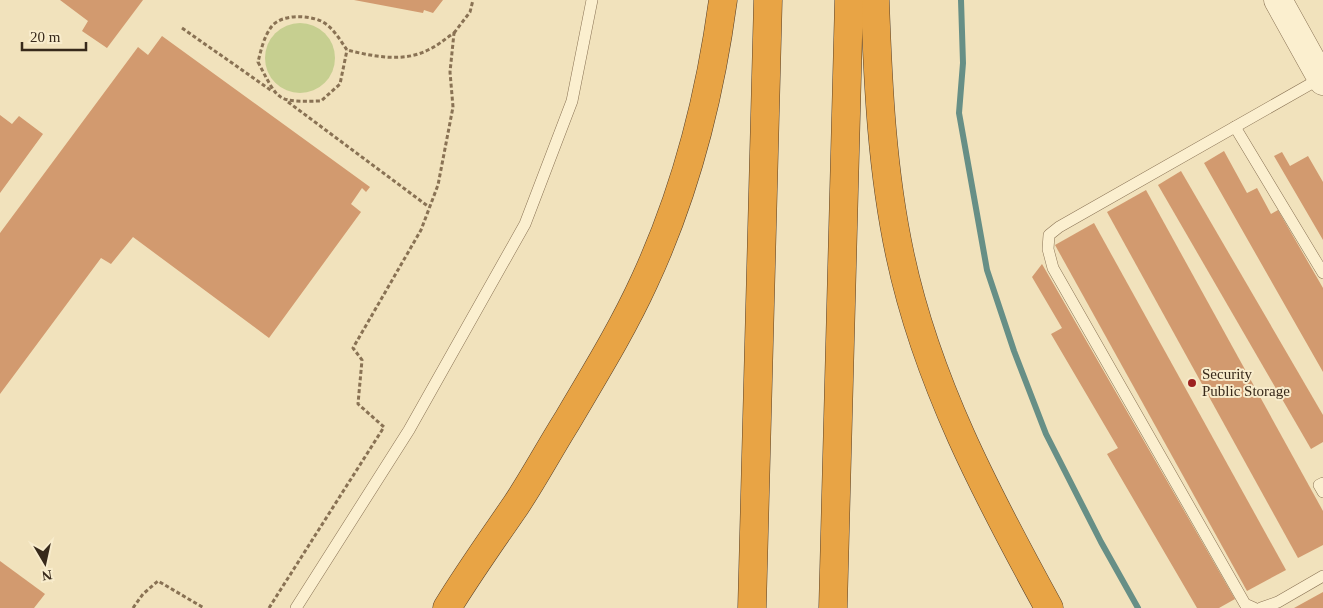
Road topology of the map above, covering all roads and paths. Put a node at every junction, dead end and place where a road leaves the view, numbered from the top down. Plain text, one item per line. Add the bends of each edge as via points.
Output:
1 (473, 0) edge
2 (592, 0) edge
3 (723, 0) edge
4 (768, 0) edge
5 (849, 0) edge
6 (875, 0) edge
7 (1278, 0) edge
8 (182, 28) dead end
9 (454, 33) junction
10 (347, 50) junction
11 (1322, 79) edge
12 (287, 102) junction
13 (1235, 126) junction
14 (430, 207) junction
15 (1323, 273) edge
16 (1323, 483) edge
17 (1323, 492) edge
18 (1323, 576) edge
19 (133, 608) edge
20 (204, 608) edge
21 (269, 608) edge
22 (296, 608) edge
23 (447, 608) edge
24 (752, 608) edge
25 (833, 608) edge
26 (1049, 608) edge
27 (1254, 608) edge
28 (1261, 608) edge

1 - 9 path via 470,12
2 - 22 lane via 572,101 525,224 409,430
3 - 23 highway via 694,146 644,282 608,352 516,504
4 - 24 highway
5 - 25 highway
6 - 26 highway via 885,171 900,256 922,338 952,420
7 - 11 street
8 - 12 path
9 - 10 path via 427,51 406,57 372,56
9 - 14 path via 450,72 454,107
10 - 12 path via 340,84 321,101
10 - 12 path via 334,31 320,20 290,16 274,24 266,36 258,62 273,92
11 - 13 lane
12 - 14 path
13 - 15 lane
13 - 27 lane via 1059,227 1049,236 1048,249 1053,268 1245,604
14 - 21 path via 421,230 353,348 362,360 358,404 384,427
16 - 17 lane via 1319,485
18 - 28 lane
19 - 20 path via 158,580

